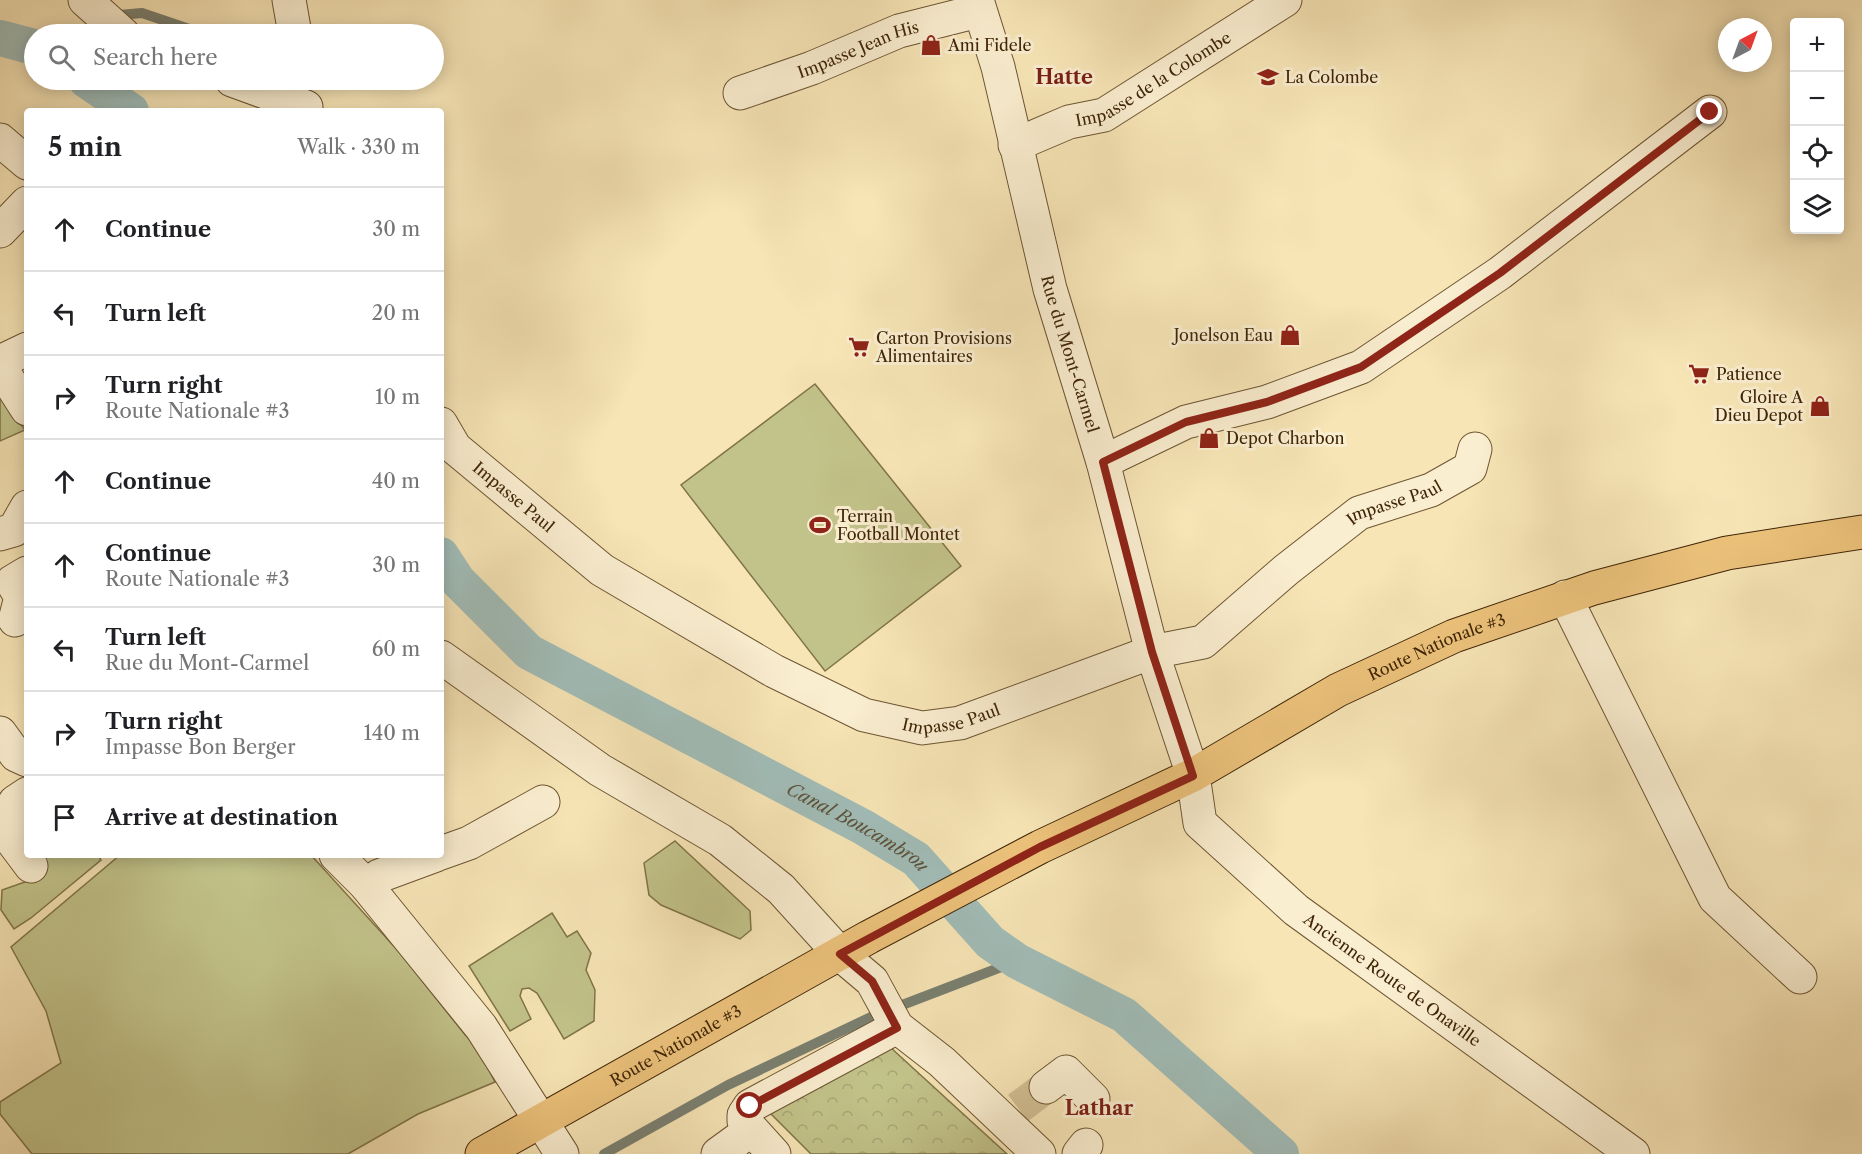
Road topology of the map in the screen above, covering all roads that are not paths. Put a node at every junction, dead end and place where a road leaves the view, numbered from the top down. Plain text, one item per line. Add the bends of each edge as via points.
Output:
1 (85, 0) edge
2 (289, 0) edge
3 (1285, 0) edge
4 (977, 5) edge
5 (112, 24) edge
6 (293, 24) edge
7 (270, 90) edge
8 (740, 93) dead end
9 (305, 99) edge
10 (1710, 112) dead end
11 (0, 140) edge
12 (1015, 145) junction
13 (24, 160) edge
14 (24, 206) edge
15 (0, 231) edge
16 (24, 350) edge
17 (0, 362) edge
18 (0, 367) edge
19 (24, 404) edge
20 (444, 429) edge
21 (1475, 449) dead end
22 (1103, 462) junction
23 (24, 512) edge
24 (1862, 532) edge
25 (0, 534) edge
26 (24, 575) edge
27 (1564, 597) junction
28 (15, 620) dead end
29 (1152, 652) junction
30 (444, 659) edge
31 (0, 733) edge
32 (24, 759) edge
33 (1193, 776) junction
34 (24, 796) edge
35 (543, 802) dead end
36 (444, 852) edge
37 (24, 856) edge
38 (26, 858) edge
39 (339, 858) edge
40 (428, 858) edge
41 (32, 866) dead end
42 (366, 885) junction
43 (840, 954) junction
44 (1800, 977) dead end
45 (897, 1028) junction
46 (1046, 1087) tunnel mouth
47 (1093, 1099) dead end
48 (540, 1121) junction
49 (764, 1144) edge
50 (482, 1154) edge
51 (561, 1154) edge
52 (718, 1154) edge
53 (1039, 1154) edge
54 (1633, 1154) edge

1 - 5 street
2 - 6 street
3 - 12 street, Impasse de la Colombe via 1104,115 1068,122
4 - 8 street, Impasse Jean His
4 - 12 street, Rue du Mont-Carmel via 998,67
7 - 9 street
10 - 22 street via 1500,273 1361,367 1267,402 1186,422
11 - 13 street
12 - 22 street, Rue du Mont-Carmel via 1050,289
14 - 15 street
16 - 17 street
18 - 19 street
20 - 29 street, Impasse Paul via 455,448 602,570 774,671 864,715 922,728 960,723
21 - 29 street, Impasse Paul via 1470,468 1431,490 1359,513 1203,642
22 - 29 street, Rue du Mont-Carmel
23 - 25 street via 14,530
24 - 27 main road, Route Nationale #3 via 1727,553
26 - 28 street via 12,582 21,597
27 - 33 main road, Route Nationale #3 via 1454,636 1338,690
27 - 44 street via 1715,898
29 - 33 street, Rue du Mont-Carmel
30 - 43 street via 600,770 720,840 781,889
31 - 32 street via 16,755
33 - 43 main road, Route Nationale #3 via 1040,847
33 - 54 street, Ancienne Route de Onaville via 1200,823 1296,910
34 - 37 street via 15,802 10,838
35 - 36 street via 469,843
38 - 41 street
39 - 42 street
40 - 42 street via 379,876
42 - 48 street via 482,1027
43 - 45 street via 872,981
43 - 48 main road, Route Nationale #3
45 - 49 street via 750,1106 744,1121
45 - 53 street via 1010,1112
46 - 47 street via 1066,1072
48 - 50 main road, Route Nationale #3
48 - 51 street
49 - 52 street

